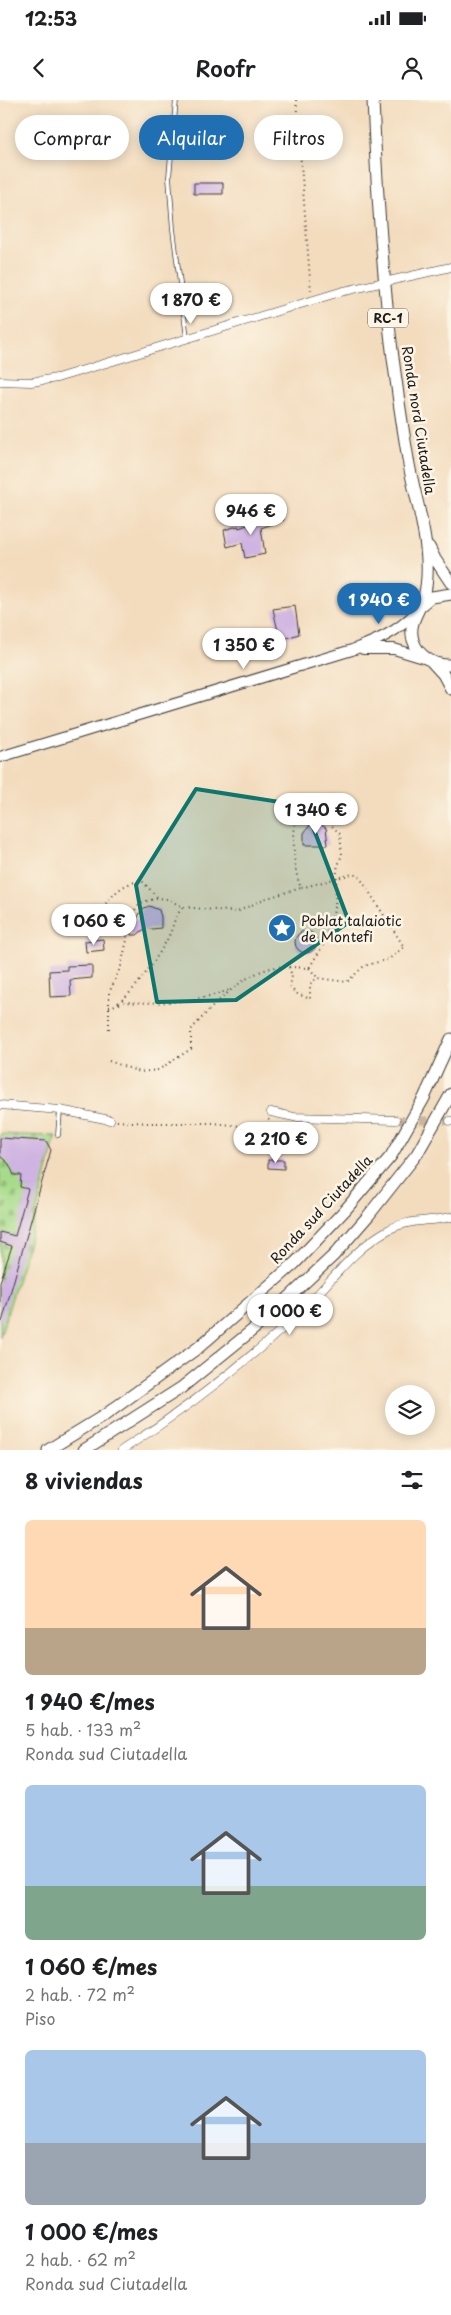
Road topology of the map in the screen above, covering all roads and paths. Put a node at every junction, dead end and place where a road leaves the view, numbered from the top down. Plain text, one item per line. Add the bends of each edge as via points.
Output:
1 (176, 100) edge
2 (296, 100) edge
3 (373, 100) edge
4 (451, 267) edge
5 (383, 281) junction
6 (312, 300) junction
7 (188, 338) junction
8 (0, 382) edge
9 (424, 534) junction
10 (451, 583) edge
11 (451, 594) edge
12 (417, 610) junction
13 (352, 650) junction
14 (429, 660) junction
15 (451, 665) edge
16 (451, 689) edge
17 (0, 757) edge
18 (337, 878) junction
19 (301, 888) junction
20 (158, 898) junction
21 (183, 907) junction
22 (127, 924) junction
23 (289, 968) junction
24 (309, 968) junction
25 (317, 978) junction
26 (234, 988) junction
27 (116, 1005) junction
28 (109, 1007) junction
29 (109, 1029) dead end
30 (451, 1040) edge
31 (109, 1061) dead end
32 (451, 1094) edge
33 (0, 1105) edge
34 (60, 1110) junction
35 (271, 1112) joint
36 (110, 1120) joint
37 (396, 1120) tunnel mouth
38 (58, 1135) dead end
39 (451, 1218) edge
40 (48, 1450) edge
41 (84, 1450) edge
42 (122, 1450) edge

1 - 7 lane via 169,177 172,229
2 - 6 path
3 - 5 main road, Ronda nord Ciutadella / RC-1
4 - 5 street
5 - 6 street
5 - 9 main road, Ronda nord Ciutadella / RC-1 via 407,450
6 - 7 street
7 - 8 street via 57,378
9 - 10 main road, RC-1 via 435,560
9 - 12 main road, RC-1 via 428,576
11 - 12 main road via 432,597
12 - 13 main road via 404,625
12 - 14 main road via 412,635 418,651
13 - 14 main road via 394,649
13 - 17 main road
14 - 15 main road via 439,665
14 - 16 main road via 443,674
18 - 19 path
18 - 19 path via 342,854 340,834 323,818 304,818 296,823 294,839 297,879
18 - 24 path via 336,908 331,927
18 - 25 path via 352,874 359,876 404,947 389,959 364,966 347,982
19 - 21 path via 236,912
20 - 21 path
20 - 22 path via 140,903
20 - 22 path via 142,881 132,882 118,889 89,926 96,932 115,924
21 - 27 path via 152,963
22 - 28 path via 122,966 108,993
23 - 24 path
23 - 25 path via 292,976 290,986 302,997 310,999 310,984
23 - 26 path via 271,968
24 - 25 path
26 - 27 path via 180,1002 125,1002
26 - 31 path via 216,1002 191,1030 191,1049 158,1070 140,1072
27 - 28 path
28 - 29 path
30 - 40 main road, Ronda sud Ciutadella via 424,1098 391,1156 295,1263 199,1347 105,1415
32 - 41 main road via 417,1154 334,1255 265,1320 181,1388
33 - 34 street
34 - 36 street
34 - 38 lane
35 - 36 path via 267,1129 214,1123
35 - 37 street via 294,1117
39 - 42 street via 401,1223 377,1236 292,1320 202,1394

